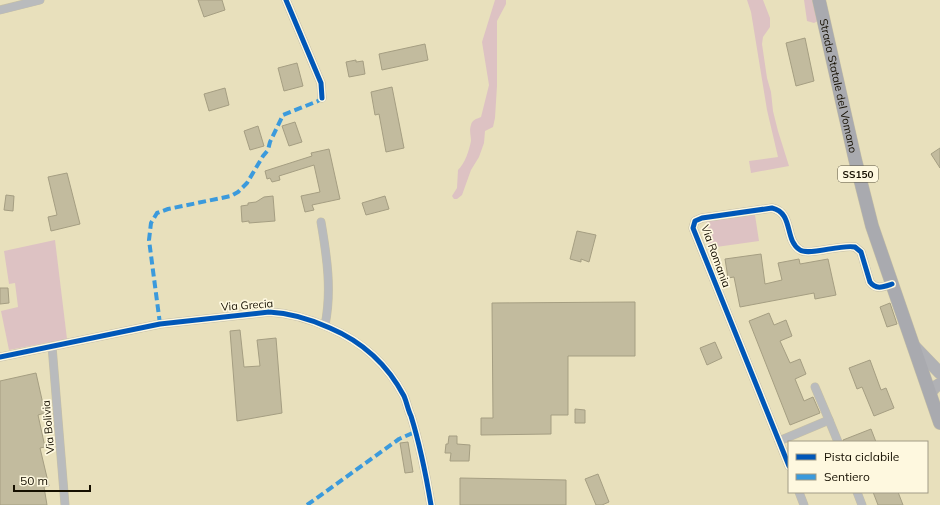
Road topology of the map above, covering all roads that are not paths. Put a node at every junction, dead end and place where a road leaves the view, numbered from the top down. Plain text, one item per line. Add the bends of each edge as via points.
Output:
1 (40, 0) edge
2 (286, 0) edge
3 (819, 0) edge
4 (0, 10) edge
5 (322, 98) dead end
6 (321, 222) dead end
7 (892, 284) junction
8 (325, 325) junction
9 (912, 343) junction
10 (52, 346) junction
11 (0, 357) edge
12 (940, 373) edge
13 (940, 384) edge
14 (815, 387) dead end
15 (935, 394) edge
16 (829, 420) junction
17 (940, 423) edge
18 (780, 441) junction
19 (838, 441) edge
20 (788, 463) edge
21 (799, 493) edge
22 (857, 493) edge
23 (65, 505) edge
24 (432, 505) edge
25 (804, 505) edge
26 (862, 505) edge

1 - 4 street
2 - 5 street via 321,83
3 - 7 main road, Strada Statale del Vomano / SS150 via 864,198
6 - 8 street via 327,255 329,298
7 - 9 main road, Strada Statale del Vomano / SS150
7 - 18 street, Via Romania via 878,287 872,285 861,252 855,247 805,252 798,250 792,241 784,215 772,208 695,221 693,228
8 - 10 street, Via Grecia via 293,315 263,313 160,324
8 - 24 street, Via Grecia via 359,344 378,360 404,397 419,446
9 - 12 main road
9 - 15 main road, Strada Statale del Vomano / SS150
10 - 11 street, Via Grecia
10 - 23 street, Via Bolivia
13 - 15 main road
14 - 16 street
15 - 17 main road, Strada Statale del Vomano / SS150
16 - 18 street
16 - 19 street
18 - 20 street, Via Romania
21 - 25 street
22 - 26 street

